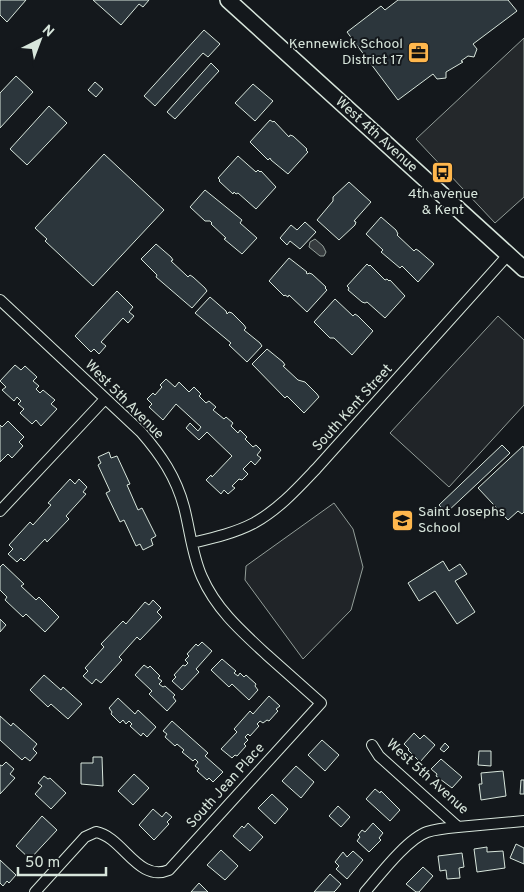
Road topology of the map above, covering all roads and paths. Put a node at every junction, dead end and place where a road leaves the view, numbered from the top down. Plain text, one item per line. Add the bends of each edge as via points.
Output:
1 (228, 0) edge
2 (508, 255) junction
3 (524, 269) edge
4 (0, 300) edge
5 (105, 399) junction
6 (0, 511) edge
7 (192, 544) junction
8 (320, 703) joint
9 (372, 745) dead end
10 (524, 821) edge
11 (458, 827) junction
12 (35, 892) edge
13 (365, 892) edge

1 - 2 main road, West 4th Avenue
2 - 3 main road, West 4th Avenue
2 - 7 street, South Kent Street via 285,501 253,523
4 - 5 street, West 5th Avenue
5 - 6 street
5 - 7 street, West 5th Avenue via 141,432 165,462 184,506
7 - 8 street, West 5th Avenue via 201,576 226,617
8 - 12 street, South Jean Place via 169,870 156,873 146,869 105,834 96,832 85,837
9 - 11 street, West 5th Avenue via 379,756
10 - 11 street, West 5th Avenue
11 - 13 street via 430,831 416,838

